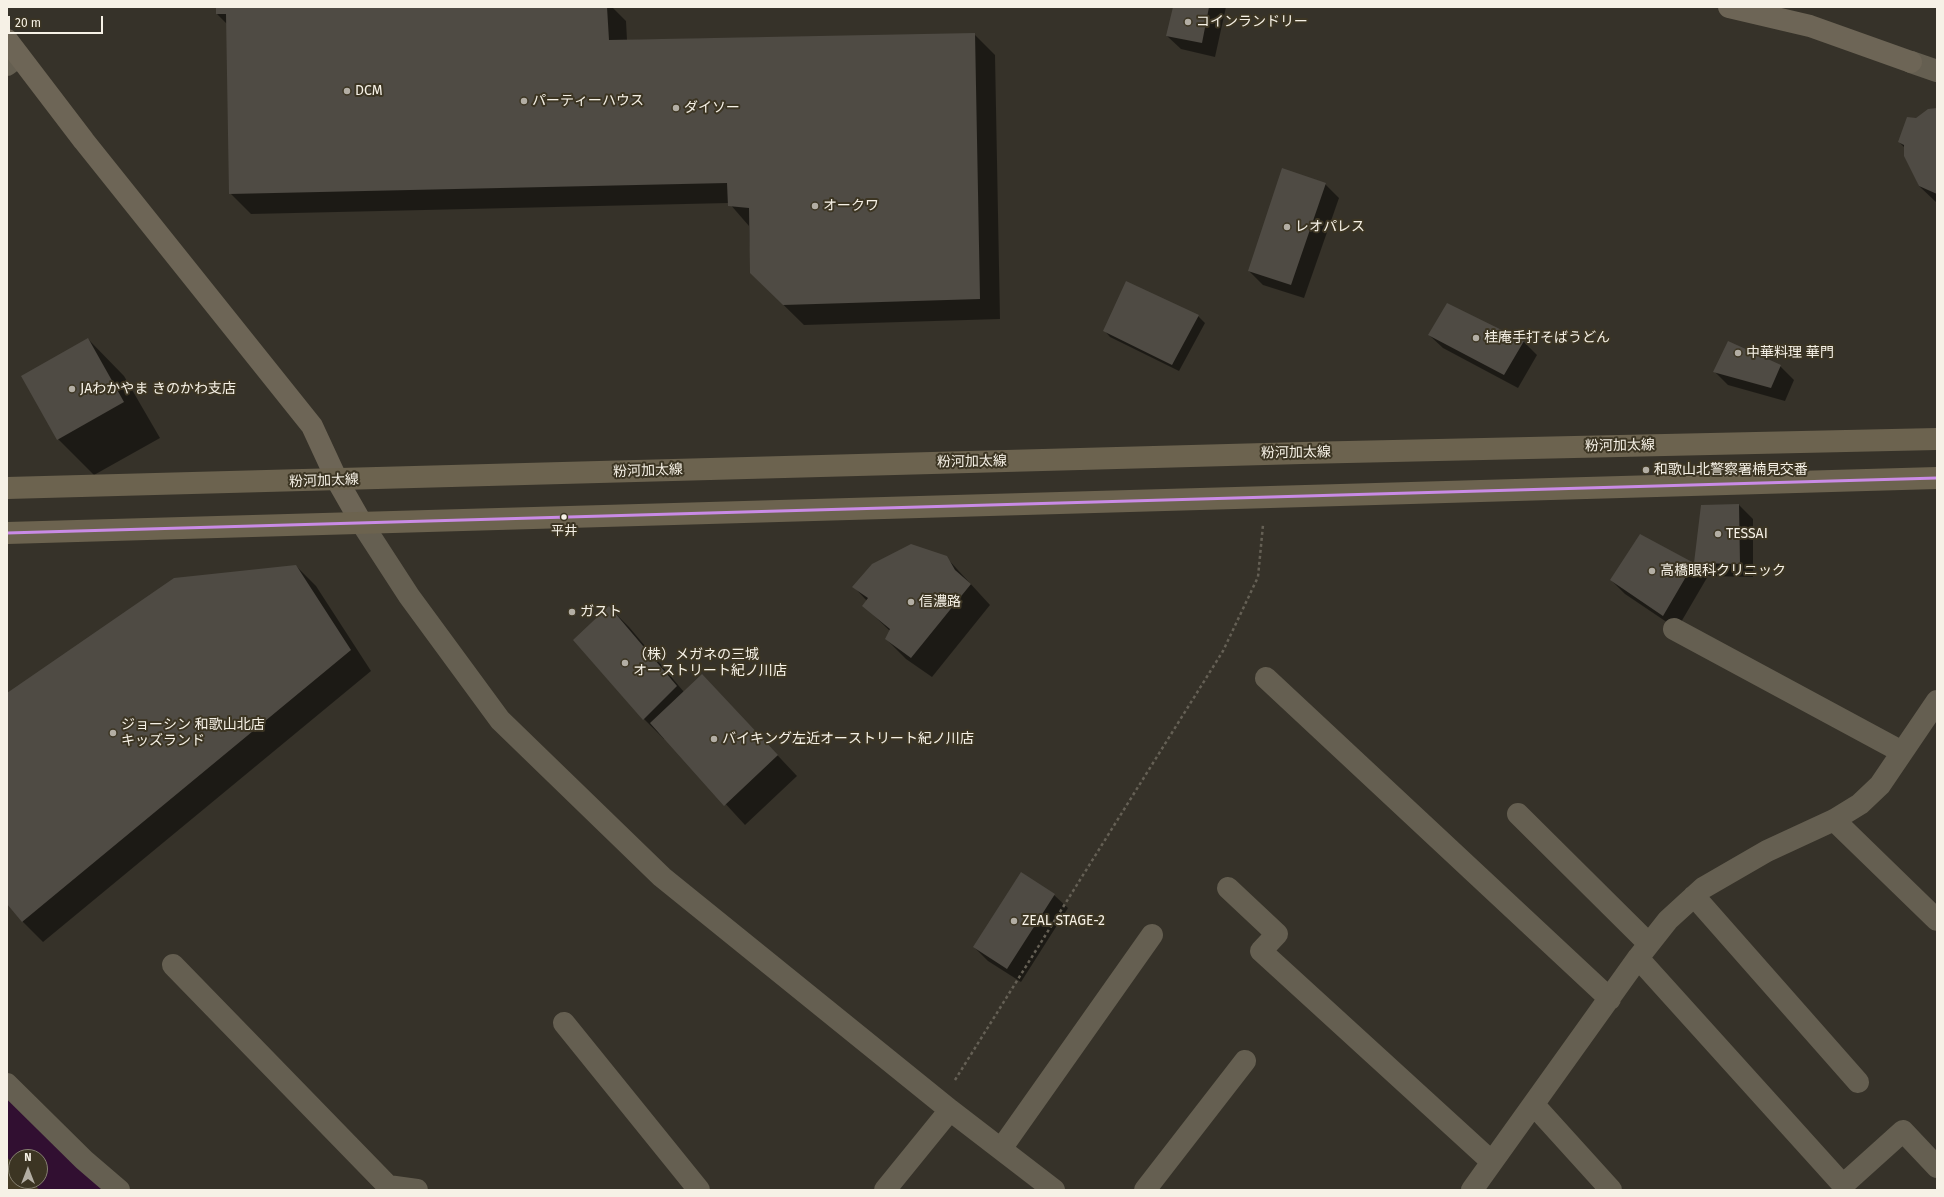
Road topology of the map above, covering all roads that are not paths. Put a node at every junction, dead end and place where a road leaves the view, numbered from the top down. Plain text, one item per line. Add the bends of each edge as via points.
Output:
1 (1730, 7) edge
2 (11, 54) edge
3 (1937, 58) edge
4 (1911, 62) junction
5 (1937, 71) edge
6 (1937, 439) edge
7 (1937, 478) edge
8 (337, 480) junction
9 (7, 488) edge
10 (361, 522) junction
11 (7, 532) edge
12 (1674, 629) dead end
13 (1266, 678) dead end
14 (1937, 700) edge
15 (1902, 752) junction
16 (1518, 814) dead end
17 (1834, 820) junction
18 (1228, 888) dead end
19 (1694, 896) junction
20 (1937, 920) edge
21 (1152, 935) dead end
22 (1644, 951) junction
23 (173, 965) dead end
24 (1610, 999) junction
25 (564, 1023) dead end
26 (1245, 1060) dead end
27 (1858, 1082) dead end
28 (7, 1084) edge
29 (1534, 1105) junction
30 (950, 1110) junction
31 (1001, 1149) junction
32 (1492, 1162) junction
33 (1937, 1167) edge
34 (119, 1190) edge
35 (417, 1190) edge
36 (699, 1190) edge
37 (885, 1190) edge
38 (1054, 1190) edge
39 (1145, 1190) edge
40 (1472, 1190) edge
41 (1610, 1190) edge

1 - 4 street via 1810,26
2 - 8 street via 312,426
3 - 4 street
4 - 5 street
6 - 8 main road, 粉河加太線 via 1302,453
7 - 10 main road
8 - 9 main road, 粉河加太線
8 - 10 street
10 - 11 main road
10 - 30 street via 409,596 500,720 662,877
12 - 15 street
13 - 24 street
14 - 15 street
15 - 17 street via 1880,785 1860,804
16 - 22 street
17 - 19 street via 1767,851 1703,888
17 - 20 street
18 - 32 street via 1277,934 1261,951
19 - 22 street via 1668,920
19 - 27 street
21 - 31 street
22 - 24 street
22 - 33 street via 1842,1185 1903,1131
23 - 35 street via 388,1186
24 - 29 street
25 - 36 street
26 - 39 street
28 - 34 street via 84,1160
29 - 32 street
29 - 41 street
30 - 31 street
30 - 37 street
31 - 38 street
32 - 40 street

